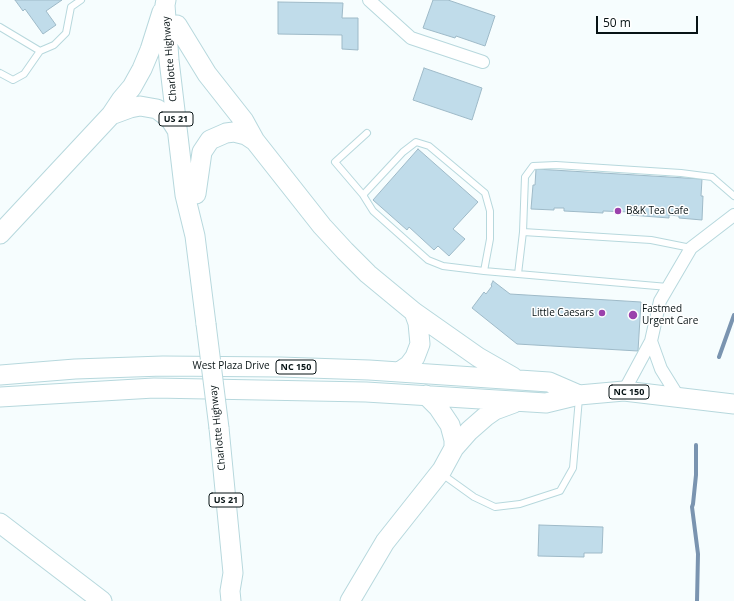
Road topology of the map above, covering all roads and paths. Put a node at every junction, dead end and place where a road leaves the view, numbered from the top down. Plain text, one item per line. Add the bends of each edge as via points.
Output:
1 (81, 0) edge
2 (368, 0) edge
3 (168, 2) edge
4 (176, 24) junction
5 (0, 28) edge
6 (40, 51) junction
7 (483, 62) dead end
8 (0, 73) edge
9 (111, 115) junction
10 (177, 130) junction
11 (367, 133) dead end
12 (255, 141) junction
13 (196, 194) junction
14 (364, 196) junction
15 (734, 196) edge
16 (734, 215) edge
17 (523, 232) junction
18 (0, 234) edge
19 (195, 236) junction
20 (691, 248) junction
21 (484, 271) junction
22 (518, 274) junction
23 (668, 287) junction
24 (414, 312) junction
25 (651, 341) junction
26 (399, 372) junction
27 (0, 375) edge
28 (518, 379) junction
29 (624, 391) junction
30 (426, 395) junction
31 (579, 395) junction
32 (0, 397) edge
33 (679, 398) junction
34 (519, 402) junction
35 (734, 404) edge
36 (454, 448) junction
37 (440, 473) junction
38 (1, 526) edge
39 (233, 573) junction
40 (102, 601) edge
41 (231, 601) edge
42 (242, 601) edge
43 (350, 601) edge

1 - 6 lane via 71,7 66,32 54,45
2 - 7 street via 411,38
3 - 4 main road, Charlotte Highway / US 21
3 - 9 main road via 142,69
3 - 10 main road, Charlotte Highway / US 21 via 169,60
4 - 12 main road via 207,74 244,121
4 - 13 main road, Charlotte Highway / US 21
5 - 6 lane
6 - 8 lane via 24,74 13,80
9 - 10 main road via 140,106 153,108 165,113
9 - 18 main road
10 - 19 main road, Charlotte Highway / US 21 via 184,195
11 - 14 lane via 335,162
12 - 13 main road via 234,132 210,140 202,152
12 - 24 main road via 317,220 345,251
13 - 19 main road, Charlotte Highway / US 21
14 - 21 lane via 373,211 428,260 443,266
14 - 21 lane via 403,152 416,142 429,146 485,193 490,211 490,239
15 - 17 lane via 712,177 556,165 533,166 525,177
16 - 20 street
17 - 20 lane via 651,240
17 - 22 lane
19 - 39 main road, Charlotte Highway / US 21, bridge
20 - 23 street
21 - 22 lane
22 - 23 lane
23 - 25 street via 660,300
24 - 26 main road via 420,344 415,357
24 - 28 main road via 478,357
25 - 29 street
25 - 33 street via 661,369
26 - 27 main road, West Plaza Drive / NC 150 via 163,366
26 - 28 main road, West Plaza Drive / NC 150
28 - 31 main road, West Plaza Drive / NC 150 via 549,382
29 - 31 main road, West Plaza Drive / NC 150
29 - 33 main road, West Plaza Drive / NC 150
30 - 32 main road, West Plaza Drive / NC 150 via 154,388
30 - 34 main road, West Plaza Drive / NC 150
30 - 36 main road via 450,425
31 - 34 main road, West Plaza Drive / NC 150 via 546,403
31 - 37 lane via 573,468 560,491 520,504 495,507 474,497
33 - 35 main road, West Plaza Drive / NC 150
34 - 36 main road via 505,405 485,417
36 - 37 main road
37 - 43 main road via 385,542
38 - 40 main road
39 - 41 main road, Charlotte Highway / US 21
39 - 42 main road, Charlotte Highway / US 21 via 241,590

